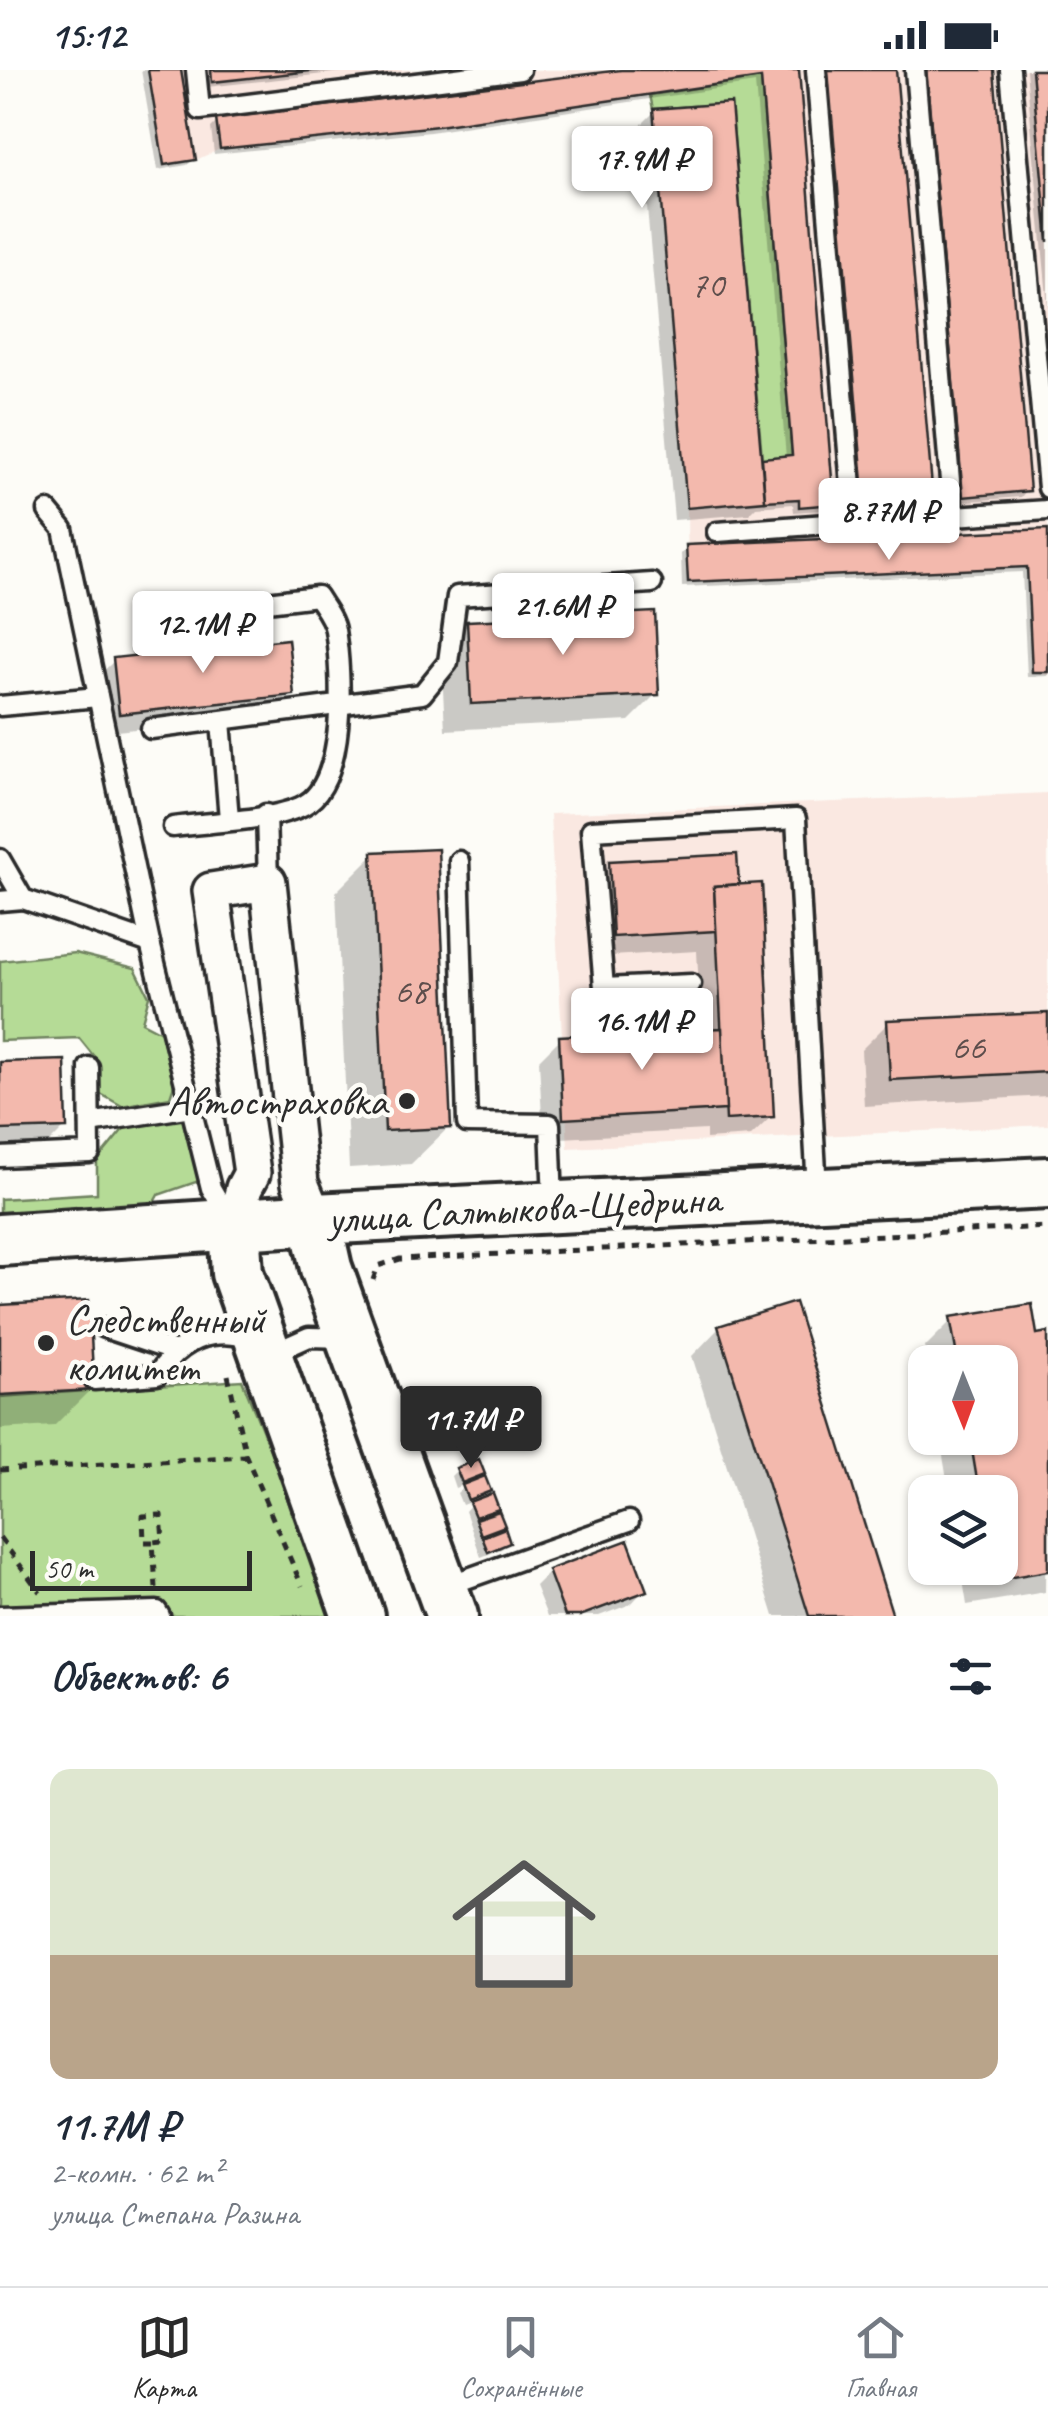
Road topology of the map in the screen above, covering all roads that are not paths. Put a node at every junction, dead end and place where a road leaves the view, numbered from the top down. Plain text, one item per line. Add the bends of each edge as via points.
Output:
1 (196, 70) edge
2 (520, 70) edge
3 (816, 70) edge
4 (915, 70) edge
5 (1010, 70) edge
6 (1048, 488) edge
7 (1048, 510) edge
8 (48, 511) dead end
9 (954, 516) junction
10 (854, 522) junction
11 (718, 532) dead end
12 (652, 583) dead end
13 (143, 616) dead end
14 (98, 697) junction
15 (0, 706) edge
16 (338, 707) junction
17 (221, 720) junction
18 (151, 729) dead end
19 (266, 814) junction
20 (229, 819) junction
21 (173, 827) dead end
22 (0, 859) edge
23 (459, 861) dead end
24 (268, 882) junction
25 (23, 899) junction
26 (0, 902) edge
27 (150, 943) junction
28 (691, 984) dead end
29 (89, 1068) dead end
30 (190, 1107) junction
31 (90, 1123) junction
32 (0, 1157) edge
33 (1048, 1183) edge
34 (817, 1194) junction
35 (553, 1208) junction
36 (316, 1219) junction
37 (234, 1226) junction
38 (0, 1240) edge
39 (104, 1328) dead end
40 (240, 1336) junction
41 (353, 1338) junction
42 (173, 1351) junction
43 (94, 1380) dead end
44 (629, 1521) dead end
45 (447, 1602) edge
46 (56, 1614) edge
47 (159, 1614) edge
48 (0, 1616) edge
49 (358, 1616) edge

1 - 2 lane via 200,110
3 - 10 lane
4 - 9 lane
5 - 6 lane
7 - 9 lane
8 - 14 lane via 62,529
9 - 10 lane
10 - 11 lane
12 - 16 lane via 457,596 448,662 422,694
13 - 16 lane via 317,596 335,626
14 - 15 lane
14 - 27 lane
16 - 17 lane
16 - 19 lane via 325,788 302,806
17 - 18 lane
17 - 20 lane
19 - 20 lane
19 - 24 lane
20 - 21 lane
22 - 25 lane
23 - 35 lane via 468,1123 550,1124
24 - 36 street via 300,1183
24 - 37 street via 211,891 252,1173
25 - 26 lane
25 - 27 lane
27 - 30 lane
28 - 34 lane via 604,988 592,830 796,819
29 - 31 lane
30 - 31 lane
30 - 37 lane via 211,1188
31 - 32 lane via 90,1153
33 - 34 main road, улица Салтыкова-Щедрина
34 - 35 main road, улица Салтыкова-Щедрина
35 - 36 main road, улица Салтыкова-Щедрина
36 - 37 main road, улица Салтыкова-Щедрина
36 - 41 main road
37 - 38 main road, улица Салтыкова-Щедрина
37 - 40 main road
39 - 42 lane
40 - 41 lane via 280,1350 308,1337
40 - 42 lane
40 - 49 main road
41 - 45 main road
42 - 43 lane via 157,1375
44 - 45 lane
46 - 47 lane
46 - 48 lane

